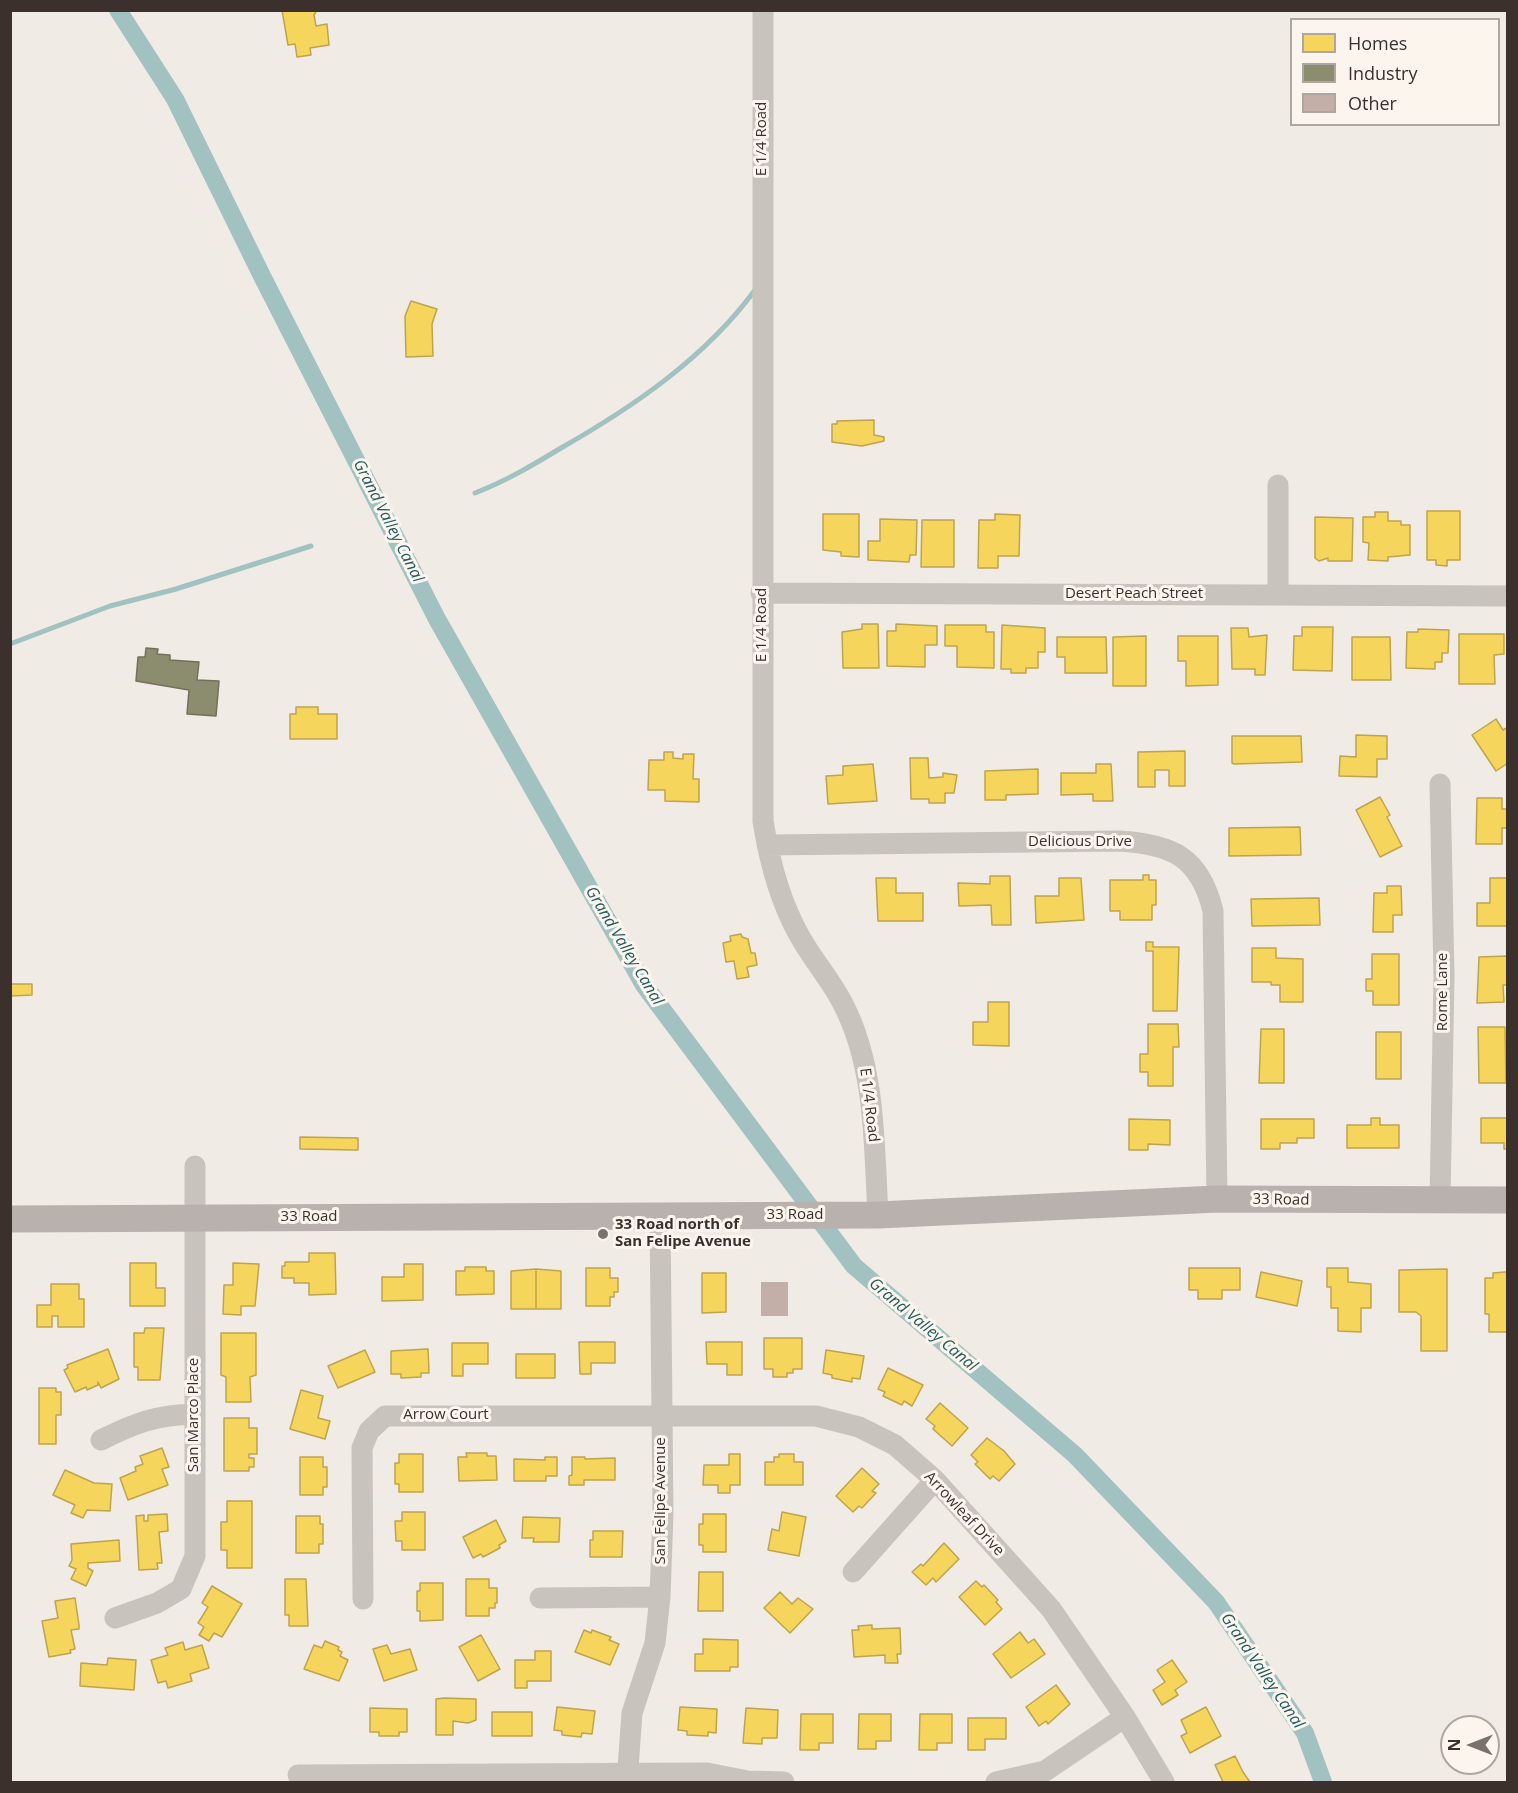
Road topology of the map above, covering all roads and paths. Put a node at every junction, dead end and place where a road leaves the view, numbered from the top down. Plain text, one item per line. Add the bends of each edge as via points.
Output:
1 (763, 10) edge
2 (1278, 485) dead end
3 (762, 593) junction
4 (1278, 595) junction
5 (1508, 596) edge
6 (1440, 784) dead end
7 (766, 845) junction
8 (195, 1166) dead end
9 (1217, 1199) junction
10 (1508, 1200) edge
11 (1440, 1201) junction
12 (878, 1215) junction
13 (195, 1216) junction
14 (660, 1216) junction
15 (10, 1219) edge
16 (194, 1414) junction
17 (662, 1416) junction
18 (101, 1440) dead end
19 (934, 1480) junction
20 (854, 1572) dead end
21 (540, 1598) dead end
22 (660, 1598) junction
23 (363, 1599) dead end
24 (115, 1618) dead end
25 (1125, 1717) junction
26 (298, 1775) dead end
27 (627, 1777) edge
28 (784, 1782) edge
29 (996, 1782) edge
30 (1164, 1782) edge

1 - 3 street, E 1/4 Road
2 - 4 street
3 - 4 street, Desert Peach Street
3 - 7 street, E 1/4 Road
4 - 5 street, Desert Peach Street
6 - 11 street, Rome Lane via 1444,975
7 - 9 street, Delicious Drive via 1119,841 1161,846 1181,856 1203,880 1213,911
7 - 12 street, E 1/4 Road via 798,934 844,1005 862,1052 873,1124
8 - 13 street, San Marco Place
9 - 11 main road, 33 Road
9 - 12 main road, 33 Road
10 - 11 main road, 33 Road
12 - 14 main road, 33 Road
13 - 14 main road, 33 Road
13 - 15 main road, 33 Road
13 - 16 street, San Marco Place
14 - 17 street, San Felipe Avenue
16 - 18 street via 142,1420
16 - 24 street, San Marco Place via 195,1556 181,1588 157,1603
17 - 19 street, Arrowleaf Drive via 816,1416 859,1427 895,1445
17 - 22 street, San Felipe Avenue
17 - 23 street, Arrow Court via 385,1416 369,1431 362,1448
19 - 20 street
19 - 25 street, Arrowleaf Drive via 1051,1609
21 - 22 street
22 - 27 street, San Felipe Avenue via 655,1643 632,1713
25 - 29 street via 1045,1771
25 - 30 street, Arrowleaf Drive
26 - 27 street
27 - 28 street via 707,1773 748,1781

